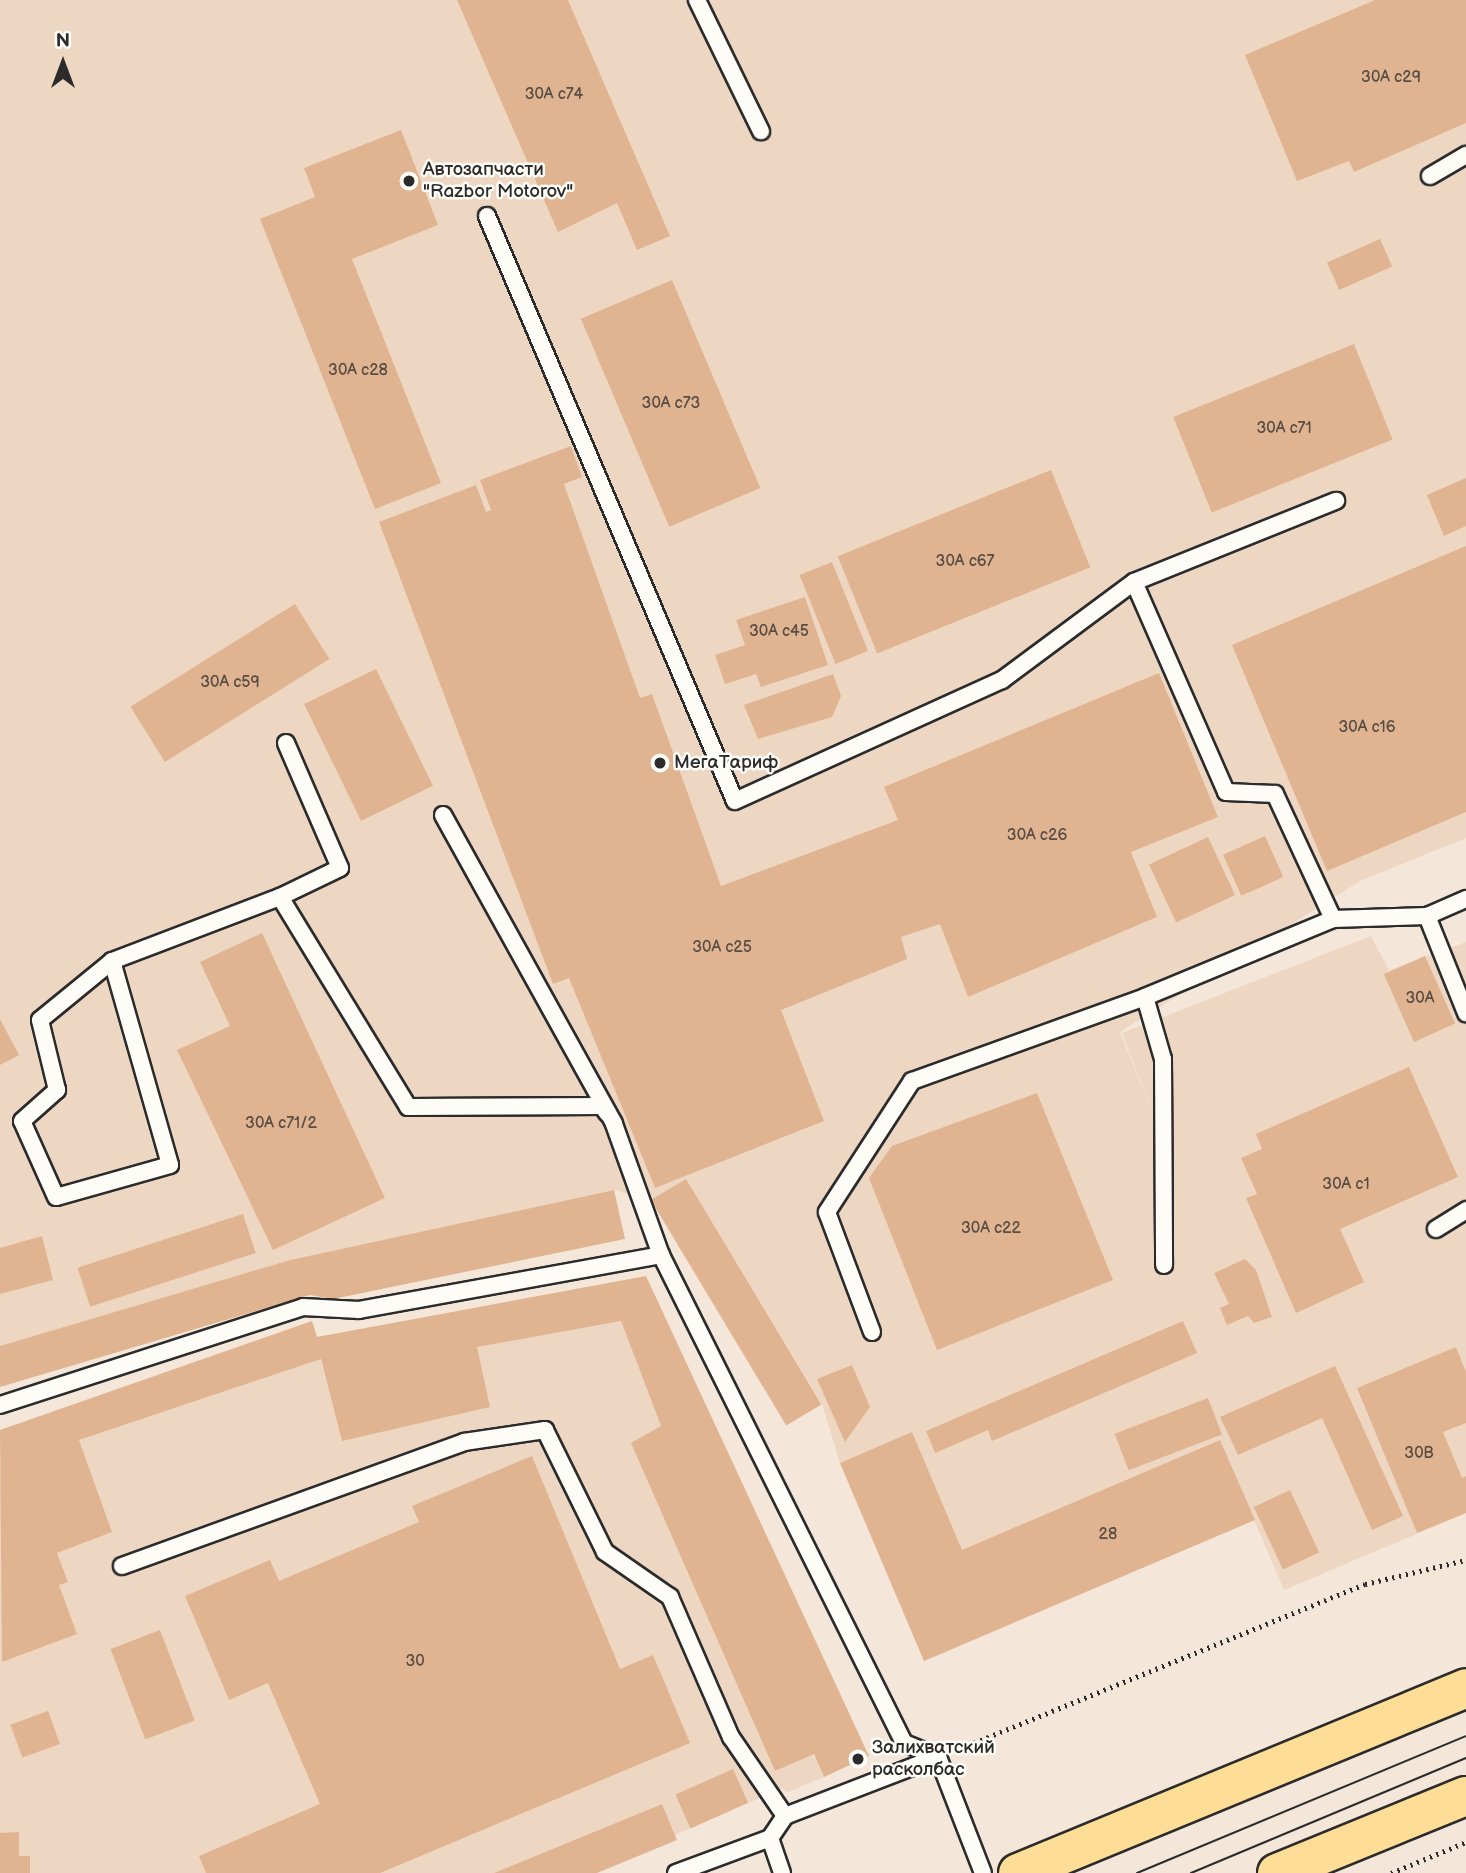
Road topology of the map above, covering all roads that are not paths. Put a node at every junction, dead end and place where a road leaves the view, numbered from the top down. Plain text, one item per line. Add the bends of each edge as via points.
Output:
1 (696, 0) edge
2 (761, 131) dead end
3 (1466, 155) edge
4 (1430, 176) dead end
5 (487, 216) dead end
6 (1336, 501) dead end
7 (1134, 582) junction
8 (286, 743) dead end
9 (443, 815) dead end
10 (280, 897) junction
11 (1466, 899) edge
12 (1427, 916) junction
13 (1334, 919) junction
14 (112, 961) junction
15 (1145, 997) junction
16 (1466, 1013) edge
17 (602, 1106) junction
18 (1466, 1210) edge
19 (1436, 1228) dead end
20 (661, 1255) junction
21 (1164, 1265) dead end
22 (872, 1332) dead end
23 (0, 1405) edge
24 (122, 1566) dead end
25 (1466, 1688) edge
26 (938, 1758) junction
27 (1466, 1796) edge
28 (785, 1816) junction
29 (771, 1838) junction
30 (676, 1873) edge
31 (782, 1873) edge
32 (983, 1873) edge
33 (1018, 1873) edge
34 (1277, 1873) edge

1 - 2 lane
3 - 4 lane
5 - 7 lane via 735,801 1002,680
6 - 7 lane
7 - 13 lane via 1226,792 1275,794
8 - 10 lane via 340,868
9 - 17 lane
10 - 14 lane
10 - 17 lane via 408,1107
11 - 12 lane
12 - 13 lane
12 - 16 lane
13 - 15 lane
14 - 14 lane via 40,1020 57,1090 22,1121 56,1197 170,1165
15 - 21 lane via 1163,1059
15 - 22 lane via 912,1081 827,1212
17 - 20 lane via 614,1124
18 - 19 lane
20 - 23 lane via 359,1310 303,1307
20 - 26 lane via 904,1743
24 - 28 lane via 464,1441 545,1430 605,1552 670,1597 731,1737
25 - 33 highway
26 - 28 lane
26 - 32 lane
27 - 34 highway
28 - 29 lane
29 - 30 lane
29 - 31 lane

